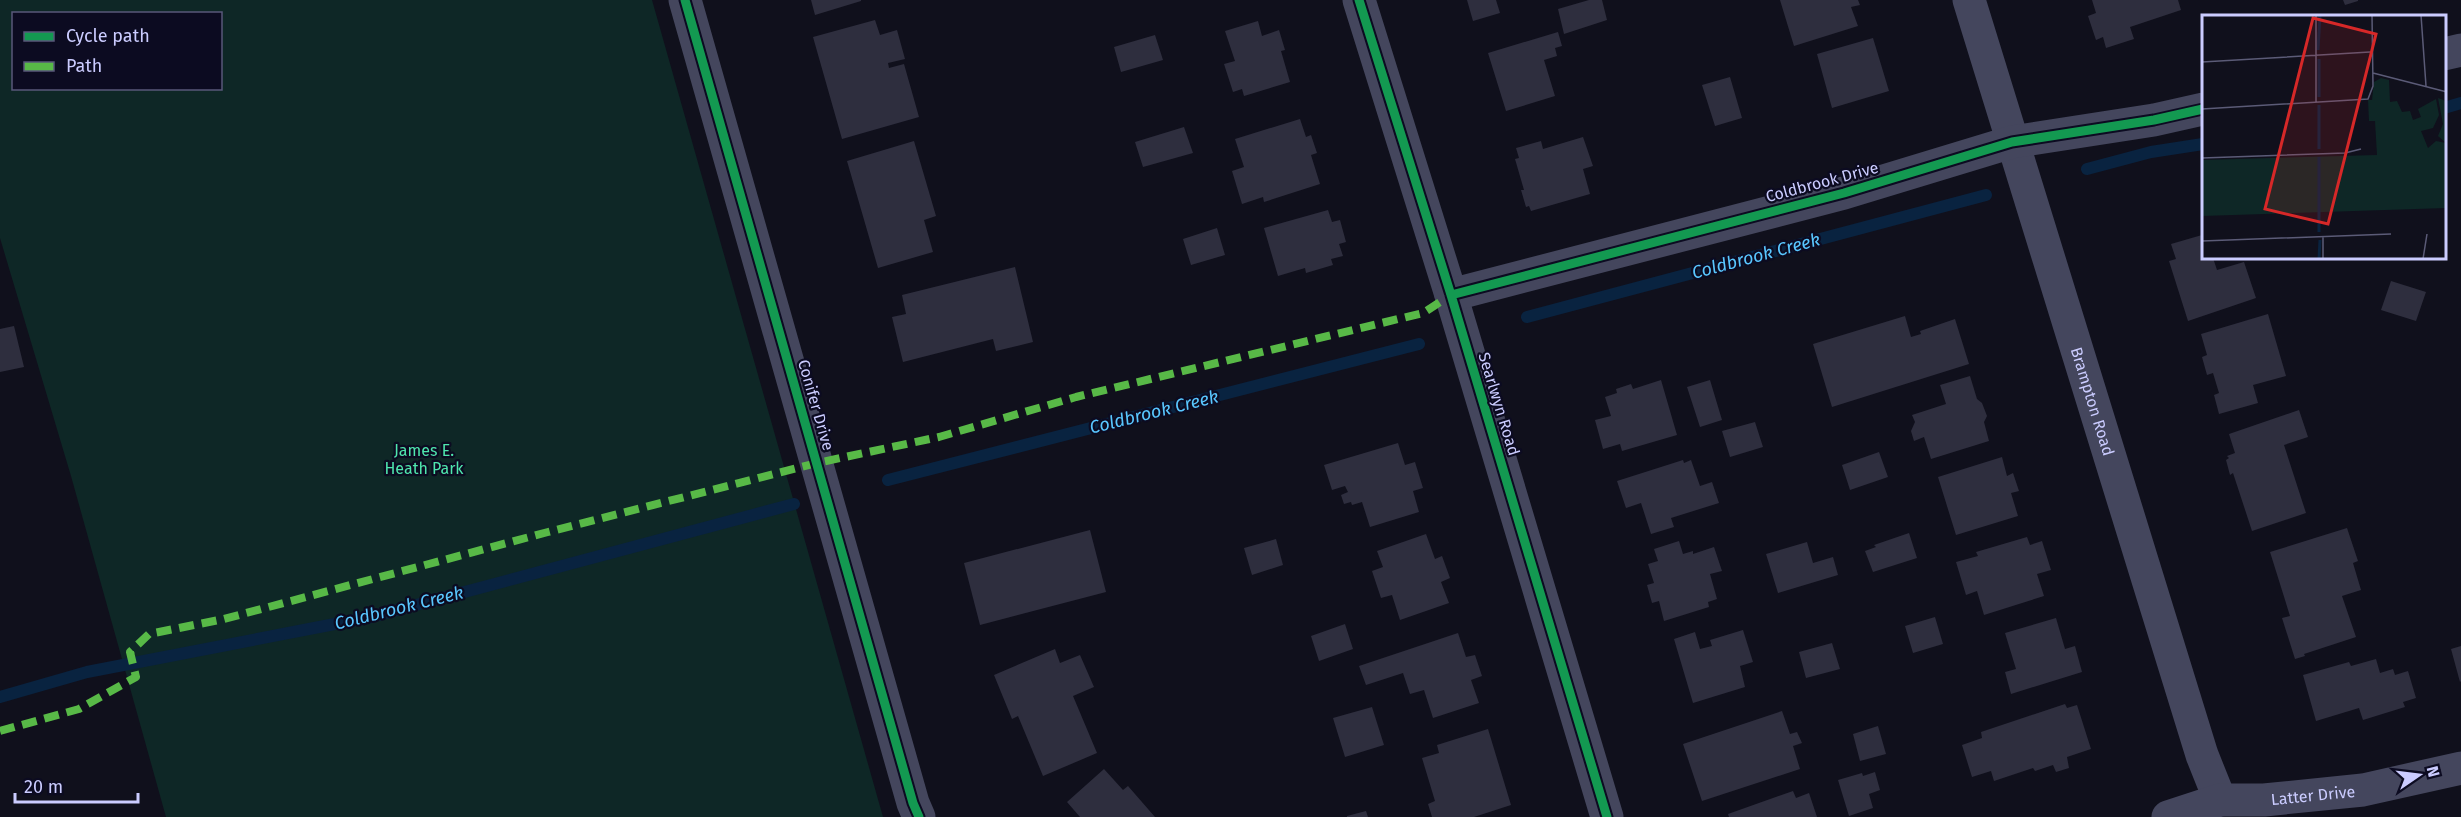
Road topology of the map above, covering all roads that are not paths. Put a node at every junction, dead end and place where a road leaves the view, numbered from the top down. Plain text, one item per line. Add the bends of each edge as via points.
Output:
1 (685, 0) edge
2 (1359, 0) edge
3 (1969, 0) edge
4 (2461, 50) edge
5 (2446, 54) edge
6 (2202, 109) edge
7 (2012, 142) junction
8 (1451, 295) junction
9 (2461, 768) edge
10 (2220, 800) junction
11 (919, 817) edge
12 (1607, 817) edge
13 (2168, 817) edge

1 - 11 street, Conifer Drive
2 - 8 street, Searlwyn Road
3 - 7 street, Brampton Road
4 - 5 street
6 - 7 street, Coldbrook Drive
7 - 8 street, Coldbrook Drive via 1844,193
7 - 10 street, Brampton Road via 2199,744
8 - 12 street, Searlwyn Road
9 - 10 street, Latter Drive via 2363,790 2264,800
10 - 13 street, Latter Drive

